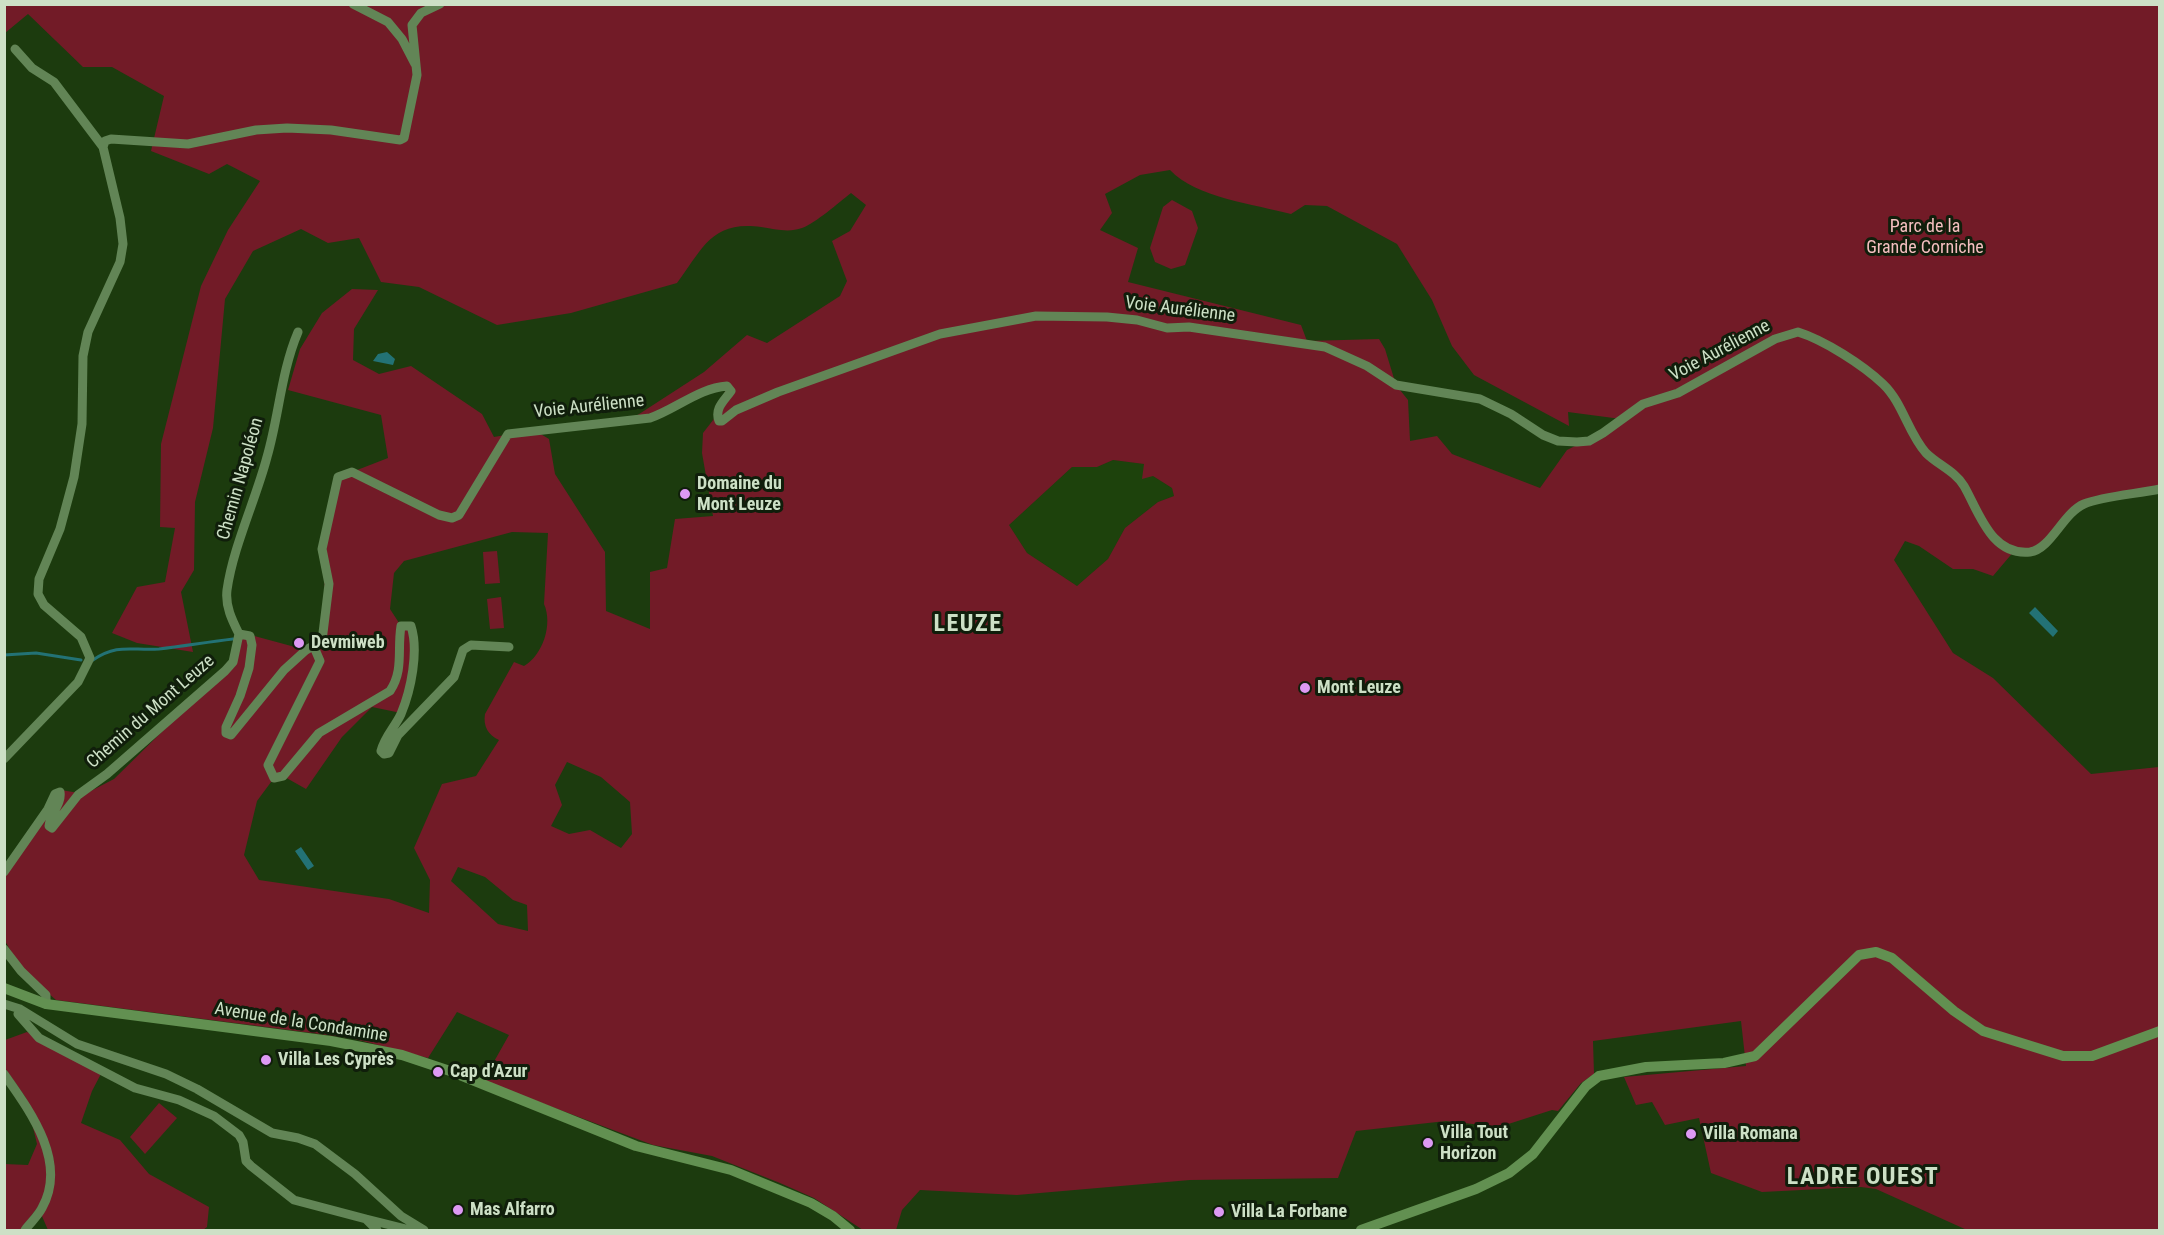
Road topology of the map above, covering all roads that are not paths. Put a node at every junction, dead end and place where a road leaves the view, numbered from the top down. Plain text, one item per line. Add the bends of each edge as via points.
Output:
1 (353, 4) edge
2 (440, 4) edge
3 (15, 49) dead end
4 (417, 64) junction
5 (103, 147) junction
6 (298, 332) dead end
7 (2160, 489) edge
8 (239, 634) junction
9 (314, 647) junction
10 (509, 647) dead end
11 (4, 759) edge
12 (4, 872) edge
13 (4, 949) edge
14 (4, 988) edge
15 (4, 1004) edge
16 (46, 1004) junction
17 (20, 1010) junction
18 (2160, 1031) edge
19 (4, 1074) edge
20 (366, 1220) junction
21 (25, 1230) edge
22 (377, 1230) edge
23 (410, 1230) edge
24 (424, 1230) edge
25 (850, 1230) edge
26 (1361, 1230) edge

1 - 4 street via 388,22
2 - 4 street via 421,13 412,25
3 - 5 street via 32,68 54,82
4 - 5 street via 409,121 400,140 287,128 188,144 111,139
5 - 11 street via 123,244 116,273 88,332 74,477 60,529 39,579 38,594 44,605 81,637 90,658 78,682
6 - 8 street, Chemin Napoléon via 289,352 267,460 227,590 227,603
7 - 9 street, Voie Aurélienne via 2084,504 2069,513 2042,547 2029,552 2015,550 1993,537 1963,485 1927,454 1883,384 1834,349 1798,332 1775,339 1678,393 1643,404 1589,441 1567,442 1544,435 1480,399 1396,385 1367,366 1314,344 1189,327 1167,328 1137,320 1036,316 940,334 778,392 736,410 722,421 717,415 731,391 727,386 708,390 650,418 508,434 459,515 452,518 352,472 344,473 338,477 322,549 329,584 327,619 322,641
8 - 9 street via 250,636 252,645 240,696 226,727 226,733 231,735 284,670
8 - 12 street, Chemin du Mont Leuze via 233,662 225,671 78,795 52,828 49,822 61,799 60,792 55,794
9 - 10 street via 320,661 268,765 274,778 283,776 319,733 390,691 397,681 401,660 401,626 411,626 412,663 401,713 383,742 384,753 389,753 398,735 454,677 463,650 471,645
13 - 16 street via 46,995
14 - 16 main road, Avenue de la Condamine
15 - 17 street
16 - 25 main road, Avenue de la Condamine via 331,1041 402,1055 636,1146 731,1170 811,1203
17 - 20 street via 21,1020 39,1038 135,1089 214,1116 239,1135 246,1161 294,1200
17 - 24 street via 77,1044 166,1074 272,1133 315,1144 401,1216
18 - 26 main road via 2092,1056 2063,1056 1983,1031 1892,958 1876,952 1859,955 1755,1056 1724,1063 1646,1067 1599,1076 1586,1086 1533,1154 1509,1173 1476,1189
19 - 21 street via 47,1147 51,1163 43,1208
20 - 22 street
20 - 23 street

